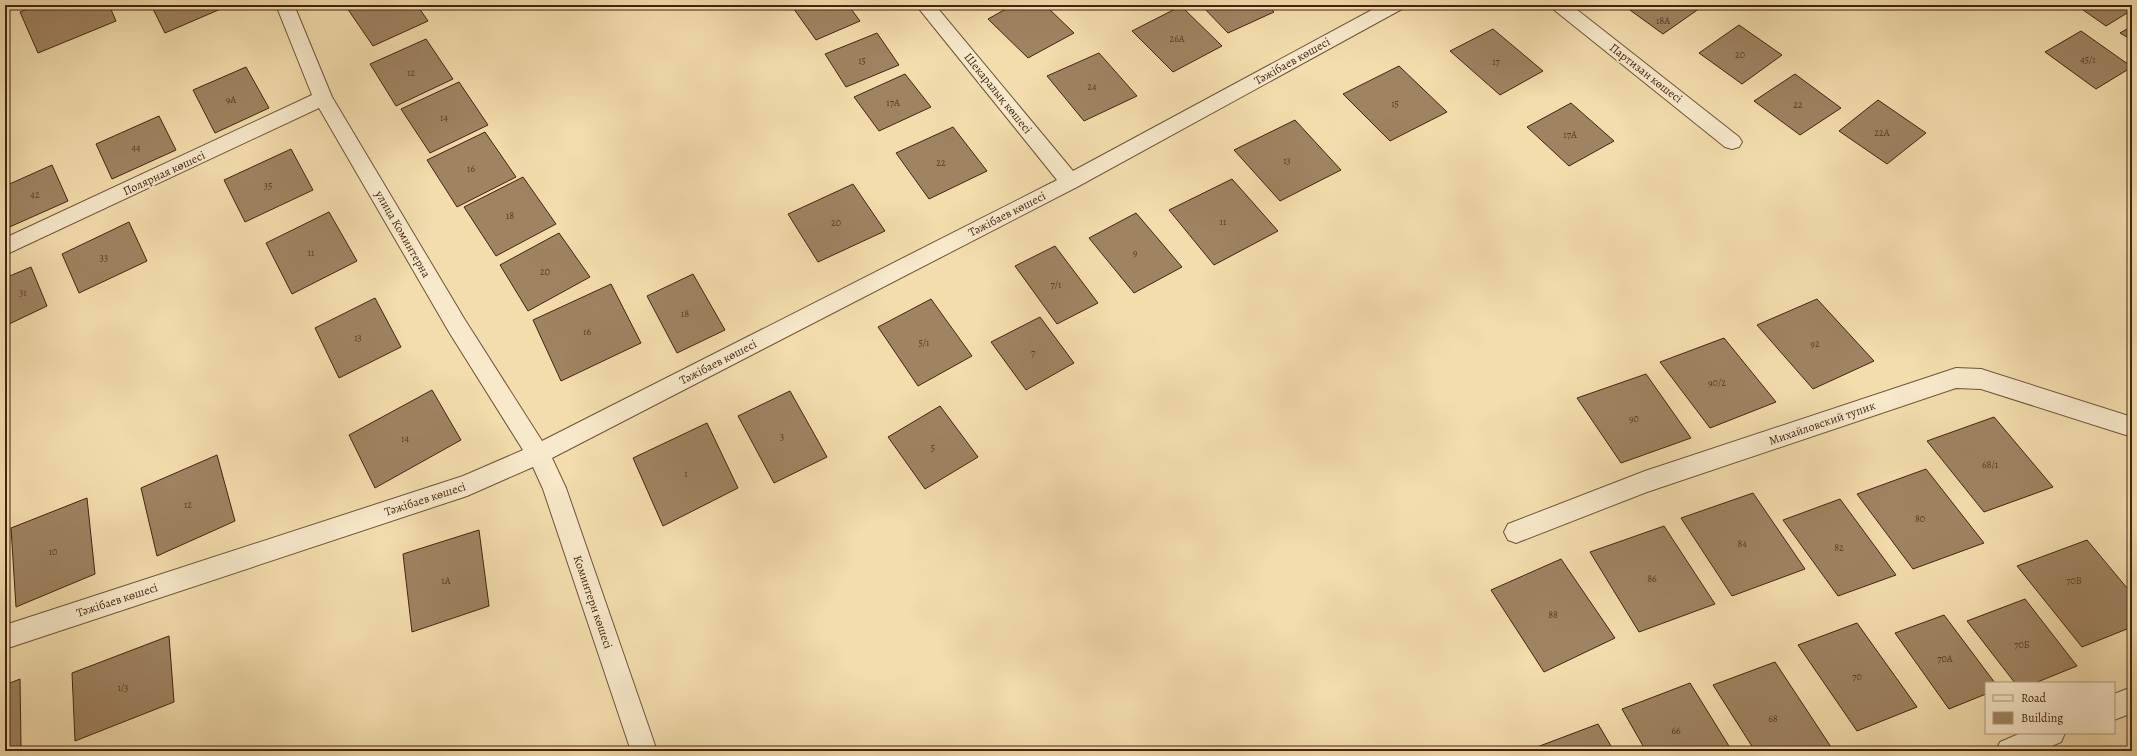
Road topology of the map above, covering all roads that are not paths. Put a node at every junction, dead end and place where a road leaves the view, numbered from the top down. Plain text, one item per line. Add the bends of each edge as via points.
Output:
1 (285, 5) edge
2 (925, 5) edge
3 (1396, 5) edge
4 (1559, 5) edge
5 (323, 98) junction
6 (1732, 142) dead end
7 (1070, 182) junction
8 (5, 247) edge
9 (2132, 427) edge
10 (538, 454) junction
11 (1516, 532) dead end
12 (5, 637) edge
13 (2132, 700) edge
14 (2115, 707) edge
15 (2050, 734) edge
16 (644, 751) edge
17 (2009, 751) edge

1 - 5 street, улица Коминтерна
2 - 7 street, Шекаралық көшесі
3 - 7 street, Тәжібаев көшесі
4 - 6 street, Партизан көшесі
5 - 8 street, Полярная көшесі
5 - 10 street, улица Коминтерна via 457,326
7 - 10 street, Тәжібаев көшесі
9 - 11 street, Михайловский тупик via 1981,379 1956,378 1645,482
10 - 12 street, Тәжібаев көшесі via 467,485
10 - 16 street, Коминтерн көшесі via 554,488
13 - 14 street
15 - 17 street

